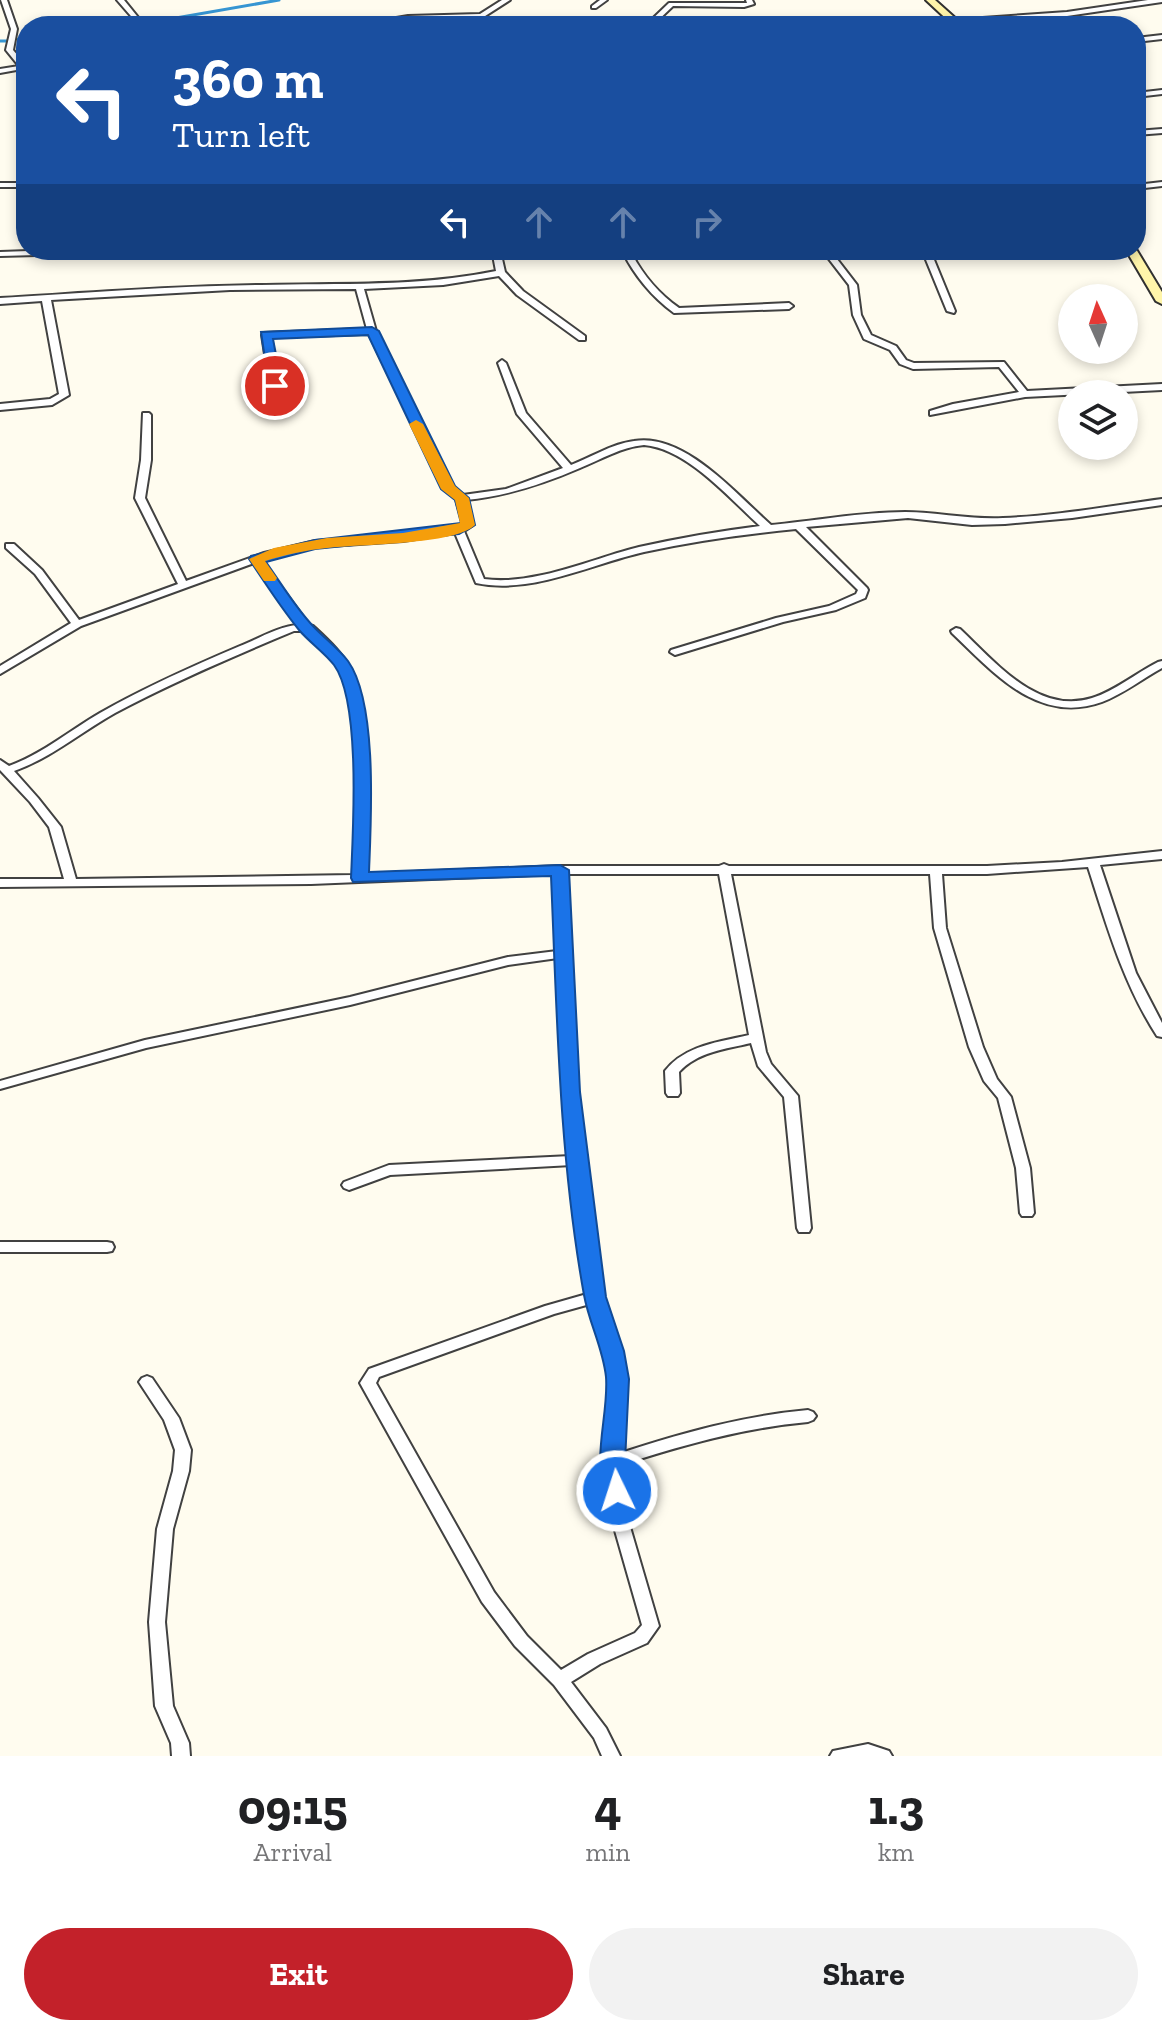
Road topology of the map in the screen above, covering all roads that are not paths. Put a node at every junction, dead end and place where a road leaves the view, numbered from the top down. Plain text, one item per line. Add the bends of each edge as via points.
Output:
1 (4, 0) edge
2 (120, 0) edge
3 (507, 0) edge
4 (604, 0) edge
5 (749, 0) edge
6 (919, 0) edge
7 (930, 0) edge
8 (1090, 0) edge
9 (1162, 0) edge
10 (594, 7) dead end
11 (1102, 9) junction
12 (134, 16) edge
13 (482, 16) edge
14 (659, 16) edge
15 (941, 16) edge
16 (945, 16) edge
17 (1037, 16) edge
18 (16, 58) edge
19 (1146, 256) edge
20 (498, 260) edge
21 (631, 260) edge
22 (834, 260) edge
23 (930, 260) edge
24 (1137, 260) edge
25 (501, 273) junction
26 (1162, 283) edge
27 (359, 286) junction
28 (46, 297) junction
29 (1161, 298) edge
30 (0, 301) edge
31 (789, 306) dead end
32 (951, 311) dead end
33 (372, 331) junction
34 (582, 338) dead end
35 (502, 363) dead end
36 (275, 386) dead end
37 (1162, 387) edge
38 (1025, 394) junction
39 (0, 407) edge
40 (933, 413) dead end
41 (146, 415) dead end
42 (569, 469) junction
43 (461, 498) junction
44 (1162, 502) edge
45 (798, 525) junction
46 (769, 529) junction
47 (459, 530) junction
48 (10, 546) dead end
49 (256, 559) junction
50 (182, 579) junction
51 (77, 624) junction
52 (305, 627) junction
53 (956, 631) dead end
54 (675, 652) dead end
55 (1162, 664) edge
56 (0, 671) edge
57 (3, 767) edge
58 (1162, 855) edge
59 (1093, 863) junction
60 (724, 868) junction
61 (936, 869) junction
62 (560, 870) junction
63 (360, 878) junction
64 (71, 882) junction
65 (0, 883) edge
66 (562, 954) junction
67 (1162, 1033) edge
68 (756, 1037) junction
69 (0, 1085) edge
70 (673, 1093) dead end
71 (578, 1160) junction
72 (349, 1185) dead end
73 (1027, 1213) dead end
74 (804, 1228) dead end
75 (0, 1247) edge
76 (107, 1247) dead end
77 (595, 1297) junction
78 (147, 1382) dead end
79 (808, 1416) dead end
80 (613, 1462) junction
81 (560, 1680) junction
82 (181, 1756) edge
83 (611, 1756) edge
84 (839, 1756) edge
85 (883, 1756) edge

1 - 18 street via 14,29 9,50
2 - 12 street
3 - 13 street
4 - 10 street
5 - 14 street via 751,4 744,5 673,4
6 - 15 main road
7 - 16 main road
8 - 11 street
9 - 11 street
11 - 17 street
19 - 26 main road
20 - 25 street
21 - 31 street via 677,311
22 - 38 street via 853,285 867,337 893,348 913,366 1001,364
23 - 32 street
24 - 29 main road
25 - 27 street
25 - 34 street
27 - 28 street
27 - 33 street
28 - 30 street
28 - 39 street via 64,395 49,403
33 - 36 street via 266,335
33 - 43 street via 449,489
35 - 42 street via 522,414
37 - 38 street
38 - 40 street
41 - 50 street via 140,498
42 - 43 street via 504,492
42 - 46 street via 622,445 657,444 687,459
43 - 47 street via 469,520
44 - 45 street via 1004,521 919,514
45 - 46 street
45 - 54 street via 854,578 863,590 861,596
46 - 47 street via 688,540 559,574 492,584 480,581
47 - 49 street via 315,544
48 - 51 street via 41,573
49 - 50 street via 197,580
49 - 52 street
50 - 51 street
51 - 56 street
52 - 57 street via 201,664 28,764
52 - 63 street via 340,662 355,698 363,816
53 - 55 street via 1025,692 1048,703 1098,699
57 - 64 street via 55,827
58 - 59 street
59 - 61 street
59 - 67 street via 1124,960
60 - 61 street
60 - 62 street
60 - 68 street
61 - 73 street via 940,928 976,1047 1004,1097 1023,1168
62 - 63 street
62 - 66 street
63 - 64 street
64 - 65 street
66 - 69 street via 508,961 145,1044
66 - 71 street
68 - 70 street via 681,1061 672,1071
68 - 74 street via 765,1066 791,1096
71 - 72 street via 389,1170
71 - 77 street
75 - 76 street
77 - 80 street via 616,1367
77 - 81 street via 423,1354 374,1373 368,1383 488,1597
78 - 82 street via 171,1418 183,1450 165,1529 157,1622 164,1706
79 - 80 street via 730,1425
80 - 81 street via 620,1520 651,1626 641,1638
81 - 83 street
84 - 85 street

